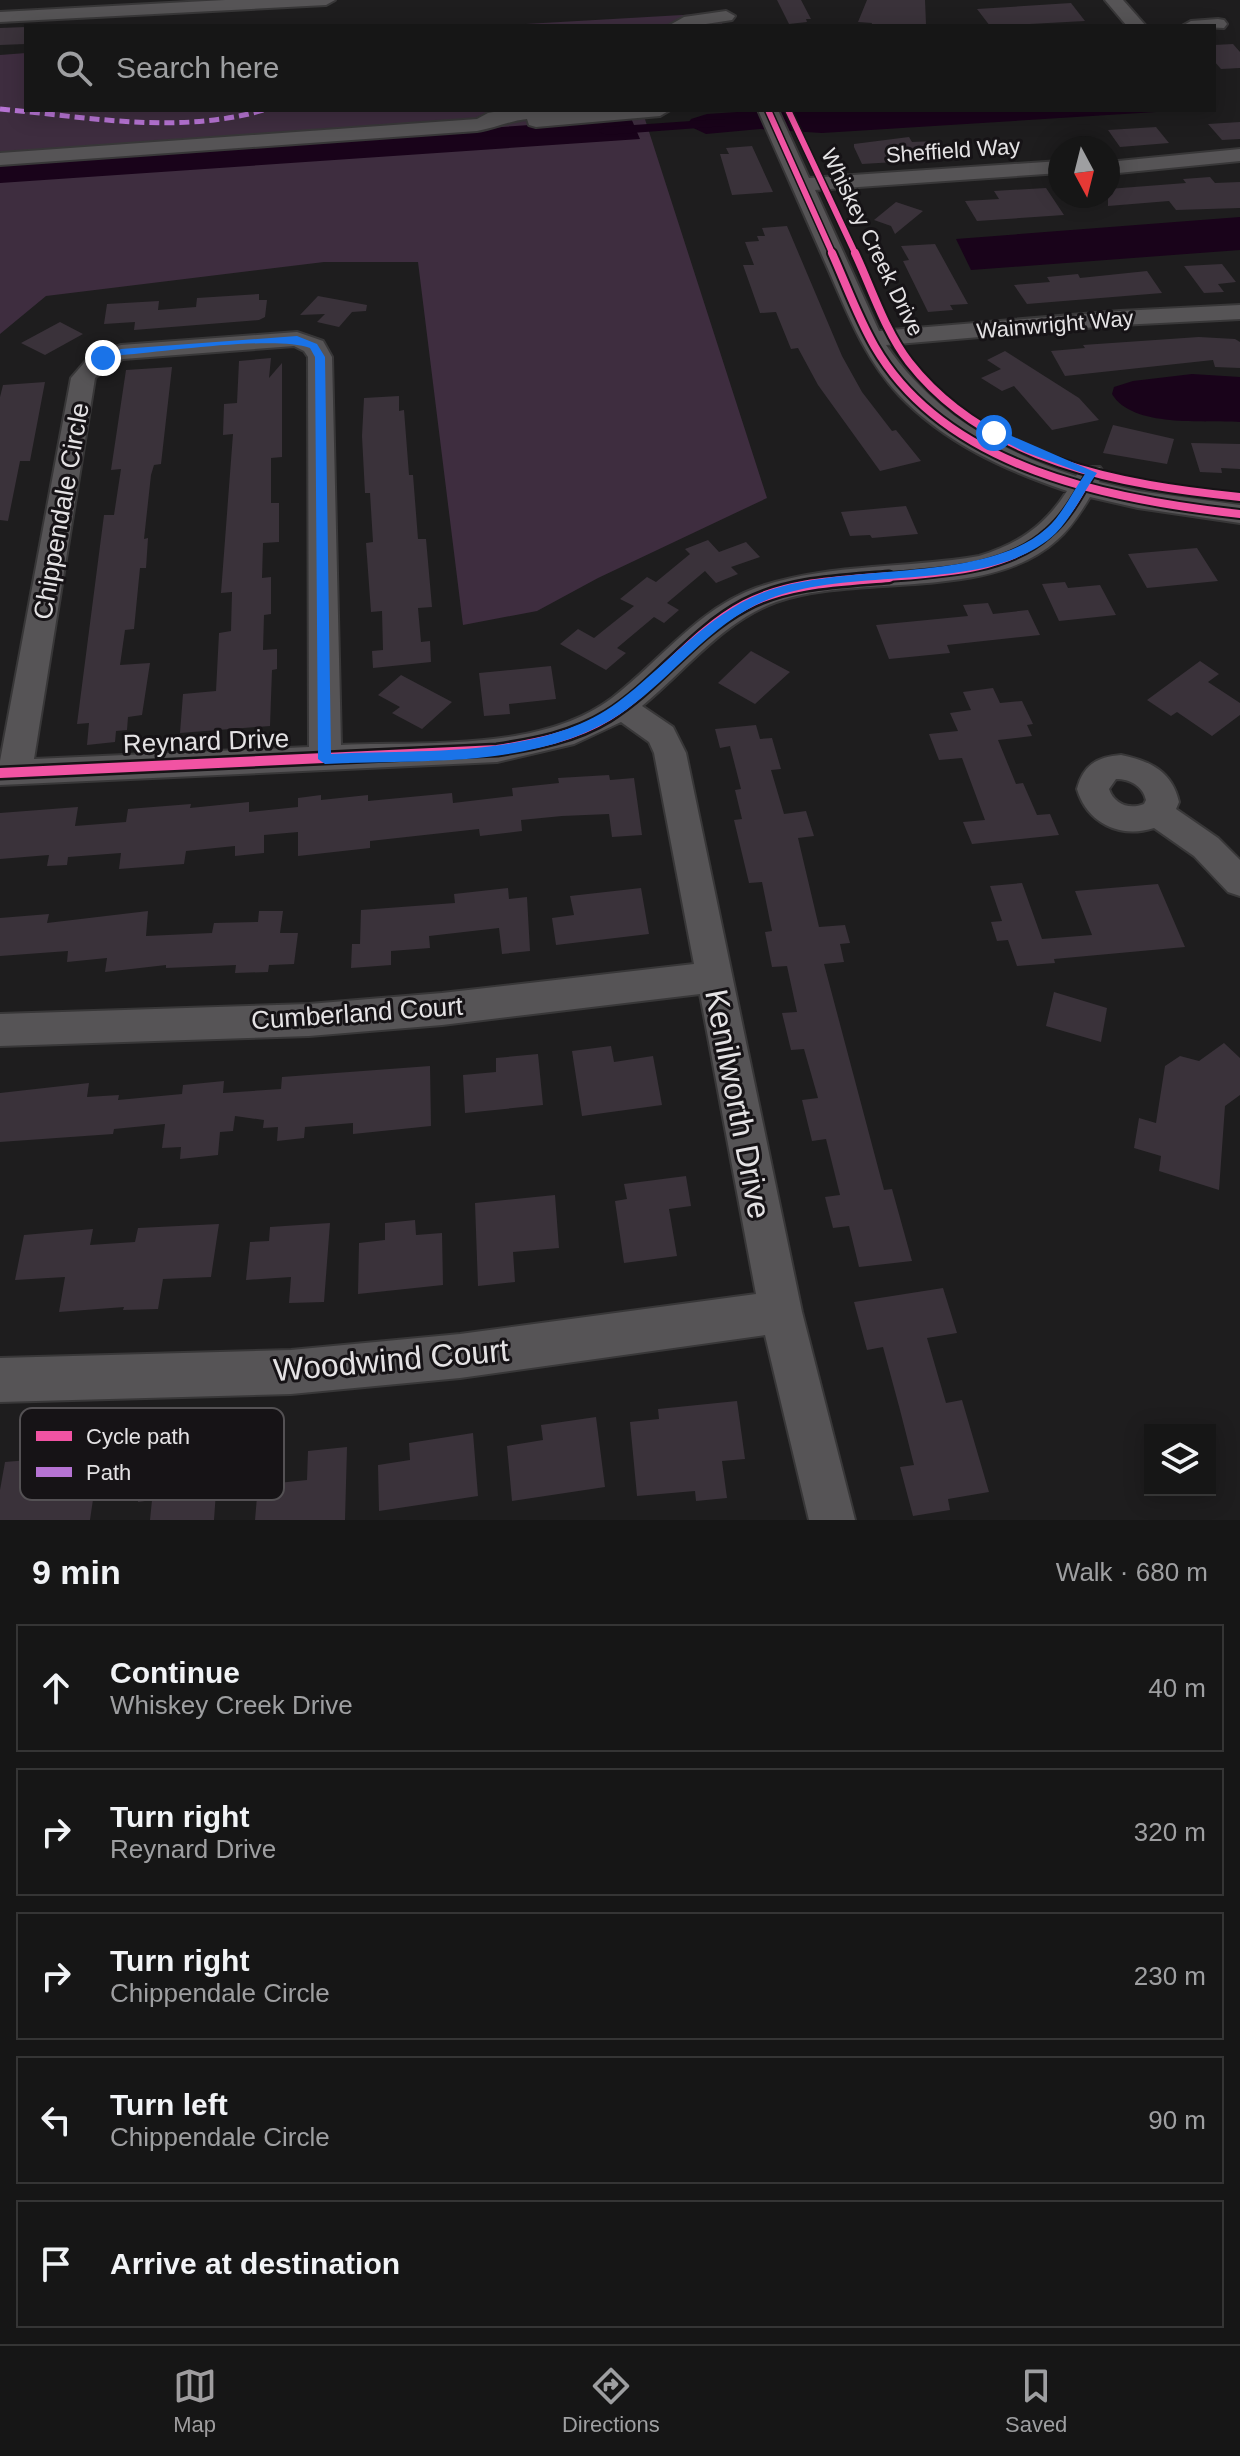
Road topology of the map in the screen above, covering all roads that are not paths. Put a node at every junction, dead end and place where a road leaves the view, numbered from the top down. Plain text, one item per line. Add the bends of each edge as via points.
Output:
1 (326, 0) edge
2 (1114, 0) edge
3 (299, 1) edge
4 (102, 6) edge
5 (731, 11) edge
6 (0, 17) edge
7 (684, 24) edge
8 (1135, 24) edge
9 (539, 112) edge
10 (634, 112) edge
11 (770, 112) edge
12 (788, 112) edge
13 (488, 123) junction
14 (790, 136) junction
15 (1240, 155) edge
16 (0, 159) edge
17 (1120, 167) edge
18 (1048, 168) edge
19 (812, 184) junction
20 (1240, 312) edge
21 (883, 338) junction
22 (1087, 480) junction
23 (1240, 497) edge
24 (1240, 514) edge
25 (621, 707) junction
26 (325, 759) junction
27 (8, 772) edge
28 (1157, 813) dead end
29 (1240, 882) edge
30 (713, 977) junction
31 (0, 1030) edge
32 (781, 1312) junction
33 (0, 1380) edge
34 (832, 1520) edge

1 - 3 street
2 - 8 street
3 - 4 street
4 - 6 street
5 - 7 street
9 - 13 street via 495,117
10 - 13 street
11 - 14 street, Whiskey Creek Drive
12 - 14 street, Whiskey Creek Drive
13 - 16 street
14 - 19 street, Whiskey Creek Drive
15 - 17 street
18 - 19 street, Sheffield Way
19 - 21 street, Whiskey Creek Drive
20 - 21 street, Wainwright Way
21 - 22 street, Whiskey Creek Drive via 890,372 939,418 990,450
22 - 23 street, Whiskey Creek Drive
22 - 24 street, Whiskey Creek Drive via 1165,506
22 - 25 street, Reynard Drive via 1046,536 1002,559 812,583 763,596 718,624
25 - 26 street, Reynard Drive via 583,729 528,746
25 - 30 street, Kenilworth Drive via 662,735 670,753
26 - 27 street, Reynard Drive
26 - 27 street, Chippendale Circle via 320,357 314,346 297,339 121,352 89,367
28 - 29 street via 1206,847
30 - 31 street, Cumberland Court via 309,1020
30 - 32 street, Kenilworth Drive
32 - 33 street, Woodwind Court via 460,1356 291,1372
32 - 34 street, Kenilworth Drive

